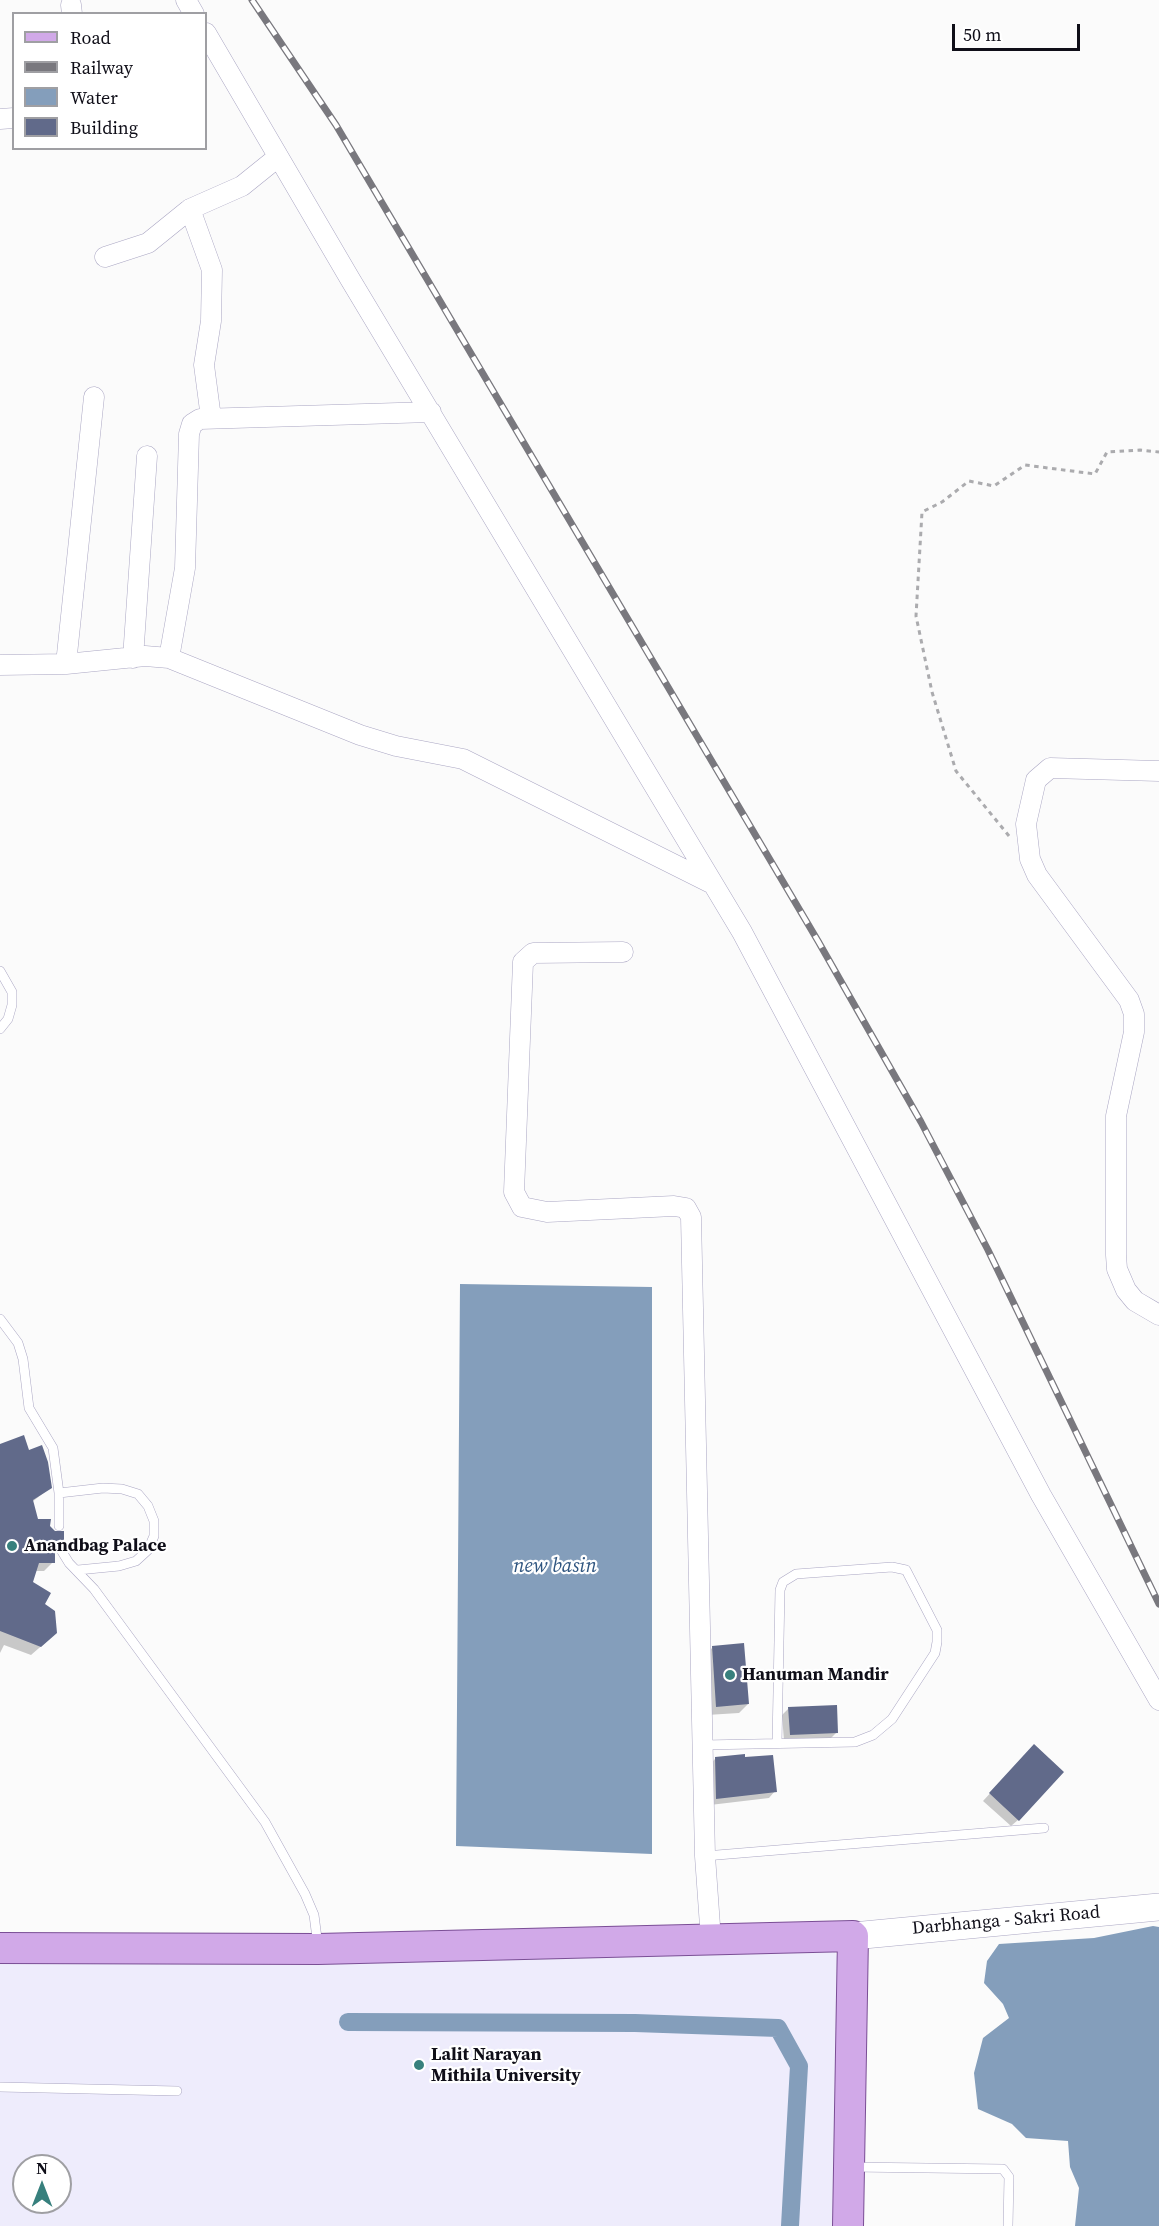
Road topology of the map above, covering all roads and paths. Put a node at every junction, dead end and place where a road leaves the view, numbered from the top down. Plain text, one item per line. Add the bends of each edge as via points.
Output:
1 (207, 35) edge
2 (278, 157) junction
3 (190, 209) junction
4 (105, 257) dead end
5 (94, 398) dead end
6 (431, 412) junction
7 (211, 418) junction
8 (1159, 452) edge
9 (147, 456) dead end
10 (133, 658) junction
11 (169, 658) junction
12 (66, 664) junction
13 (0, 665) edge
14 (1159, 771) edge
15 (1030, 859) junction
16 (711, 883) junction
17 (623, 952) dead end
18 (0, 971) edge
19 (0, 1029) edge
20 (1159, 1315) edge
21 (0, 1318) edge
22 (59, 1493) junction
23 (59, 1526) dead end
24 (61, 1550) dead end
25 (78, 1570) junction
26 (1159, 1700) edge
27 (777, 1743) junction
28 (703, 1745) junction
29 (1044, 1828) dead end
30 (705, 1856) junction
31 (1159, 1907) edge
32 (853, 1936) junction
33 (711, 1940) junction
34 (0, 1948) edge
35 (318, 1949) junction
36 (0, 2087) edge
37 (177, 2091) dead end
38 (850, 2167) junction
39 (848, 2226) edge
40 (1008, 2226) edge

1 - 2 street
2 - 3 street via 242,186
2 - 6 street
3 - 4 street via 148,243
3 - 7 street via 212,270 211,321 204,365
5 - 12 street
6 - 7 street
6 - 16 street
7 - 11 street via 192,424 189,434 185,568
8 - 15 path via 1107,452 1095,474 1025,465 994,486 969,481 922,512 916,616 946,741 956,771 970,792
9 - 10 street
10 - 11 street
10 - 12 street
11 - 16 street via 360,735 463,759
12 - 13 street
14 - 15 street via 1070,767 1050,768 1042,773 1036,780 1026,825
15 - 20 street via 1129,1000 1134,1014 1134,1032 1116,1116 1117,1269 1134,1301
16 - 26 street via 742,932 1041,1495
17 - 28 street via 533,953 523,962 514,1192 522,1207 548,1212 674,1206 686,1208 691,1217
18 - 19 lane via 12,992 8,1019
21 - 22 lane via 18,1343 28,1408 53,1448
22 - 23 lane
22 - 25 lane via 122,1489 138,1494 154,1521 154,1536 148,1550 136,1561
24 - 25 lane
25 - 35 lane via 265,1822 314,1915
27 - 27 lane via 855,1742 873,1735 892,1719 937,1642 937,1630 906,1570 892,1567 796,1574 783,1582
27 - 28 lane
28 - 30 street
29 - 30 lane
30 - 33 street
31 - 32 main road, Darbhanga - Sakri Road
32 - 33 main road
32 - 38 main road
33 - 35 main road
34 - 35 main road
36 - 37 lane
38 - 39 main road
38 - 40 lane via 1003,2169 1009,2177

